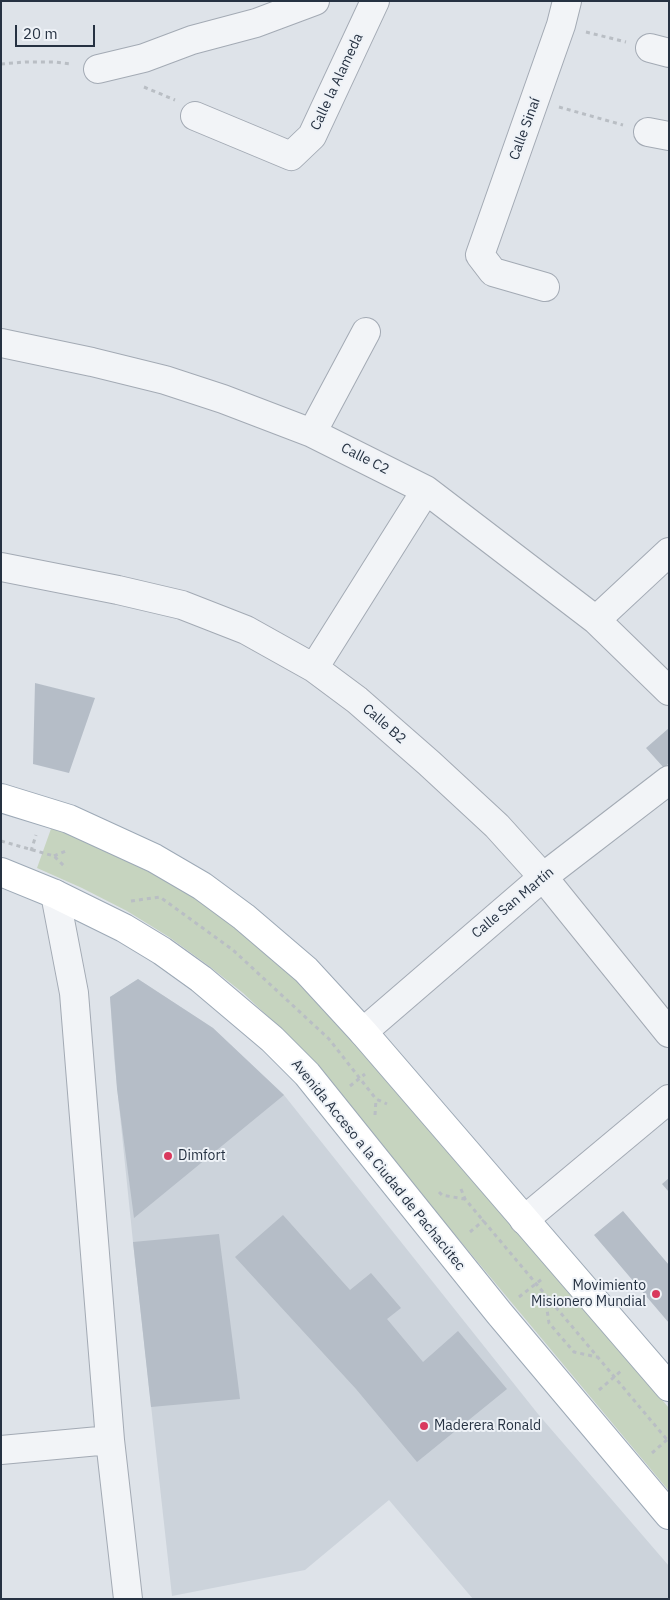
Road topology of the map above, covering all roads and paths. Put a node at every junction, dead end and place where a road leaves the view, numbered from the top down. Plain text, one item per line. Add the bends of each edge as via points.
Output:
1 (315, 1) edge
2 (375, 1) edge
3 (564, 13) edge
4 (659, 51) edge
5 (98, 69) dead end
6 (534, 100) junction
7 (195, 116) dead end
8 (659, 134) edge
9 (545, 286) dead end
10 (366, 332) dead end
11 (1, 344) edge
12 (312, 433) junction
13 (426, 490) junction
14 (669, 552) edge
15 (1, 567) edge
16 (596, 620) junction
17 (314, 668) junction
18 (669, 691) edge
19 (669, 780) edge
20 (1, 798) edge
21 (44, 812) junction
22 (11, 876) edge
23 (543, 876) junction
24 (55, 894) junction
25 (363, 1032) junction
26 (669, 1033) edge
27 (385, 1058) junction
28 (669, 1099) edge
29 (330, 1102) junction
30 (516, 1210) junction
31 (448, 1250) junction
32 (562, 1263) junction
33 (545, 1295) dead end
34 (499, 1313) junction
35 (640, 1355) junction
36 (597, 1357) dead end
37 (669, 1387) edge
38 (578, 1408) junction
39 (110, 1440) junction
40 (1, 1450) edge
41 (669, 1515) edge
42 (128, 1599) edge

1 - 5 street via 256,23
2 - 7 street, Calle la Alameda via 312,136 292,156
3 - 4 path
3 - 6 street, Calle Sinaí
6 - 8 path
6 - 9 street, Calle Sinaí via 480,255 493,272
10 - 12 street
11 - 12 street, Calle C2 via 164,380
12 - 13 street, Calle C2
13 - 16 street, Calle C2
13 - 17 street
14 - 16 street
15 - 17 street, Calle B2 via 182,605 246,630
16 - 18 street, Calle C2
17 - 23 street, Calle B2 via 357,700 429,763 497,826
19 - 23 street, Calle San Martín
20 - 21 main road
21 - 22 path
21 - 25 main road via 69,819 154,858 202,886 306,970
22 - 24 main road, Avenida Acceso a la Ciudad de Pachacútec
23 - 25 street, Calle San Martín
23 - 26 street, Calle B2
24 - 29 main road, Avenida Acceso a la Ciudad de Pachacútec via 124,928 201,979 272,1039
24 - 39 street via 74,994
25 - 27 main road
27 - 29 path
27 - 30 main road
28 - 30 street
29 - 31 main road, Avenida Acceso a la Ciudad de Pachacútec
30 - 31 path
30 - 32 main road
31 - 34 main road, Avenida Acceso a la Ciudad de Pachacútec
32 - 34 path
32 - 35 main road
33 - 36 path via 549,1323 574,1352
34 - 38 main road, Avenida Acceso a la Ciudad de Pachacútec
35 - 37 main road
35 - 38 path
38 - 41 main road, Avenida Acceso a la Ciudad de Pachacútec
39 - 40 street
39 - 42 street

